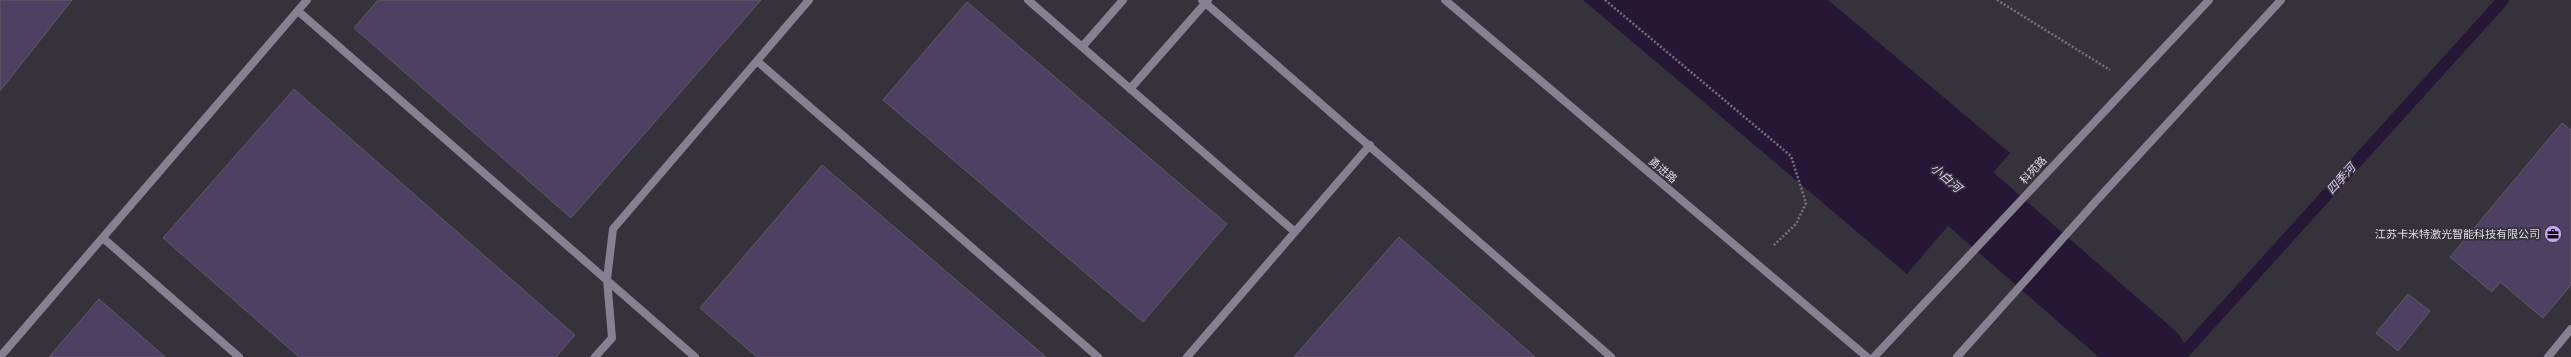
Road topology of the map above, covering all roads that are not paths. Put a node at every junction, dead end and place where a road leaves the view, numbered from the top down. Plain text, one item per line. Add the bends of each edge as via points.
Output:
1 (307, 0) edge
2 (809, 0) edge
3 (1028, 0) edge
4 (1123, 0) edge
5 (1445, 0) edge
6 (2209, 0) edge
7 (2281, 0) edge
8 (1205, 1) edge
9 (298, 11) junction
10 (1082, 47) junction
11 (757, 61) junction
12 (1130, 89) junction
13 (1370, 145) junction
14 (1295, 232) junction
15 (103, 238) junction
16 (607, 279) junction
17 (2571, 329) edge
18 (1958, 356) edge
19 (0, 357) edge
20 (239, 357) edge
21 (595, 357) edge
22 (695, 357) edge
23 (1098, 357) edge
24 (1187, 357) edge
25 (1611, 357) edge
26 (1867, 357) edge
27 (1874, 357) edge
28 (2548, 357) edge

1 - 9 street
2 - 11 street
3 - 10 street
4 - 10 street
5 - 26 street, 勇进路
6 - 27 street, 科苑路
7 - 18 street
8 - 12 street
8 - 13 street
9 - 15 street
9 - 16 street
10 - 12 street
11 - 16 street via 613,229
11 - 23 street
12 - 14 street
13 - 14 street
13 - 25 street
14 - 24 street
15 - 19 street
15 - 20 street
16 - 21 street via 612,338
16 - 22 street
17 - 28 street

